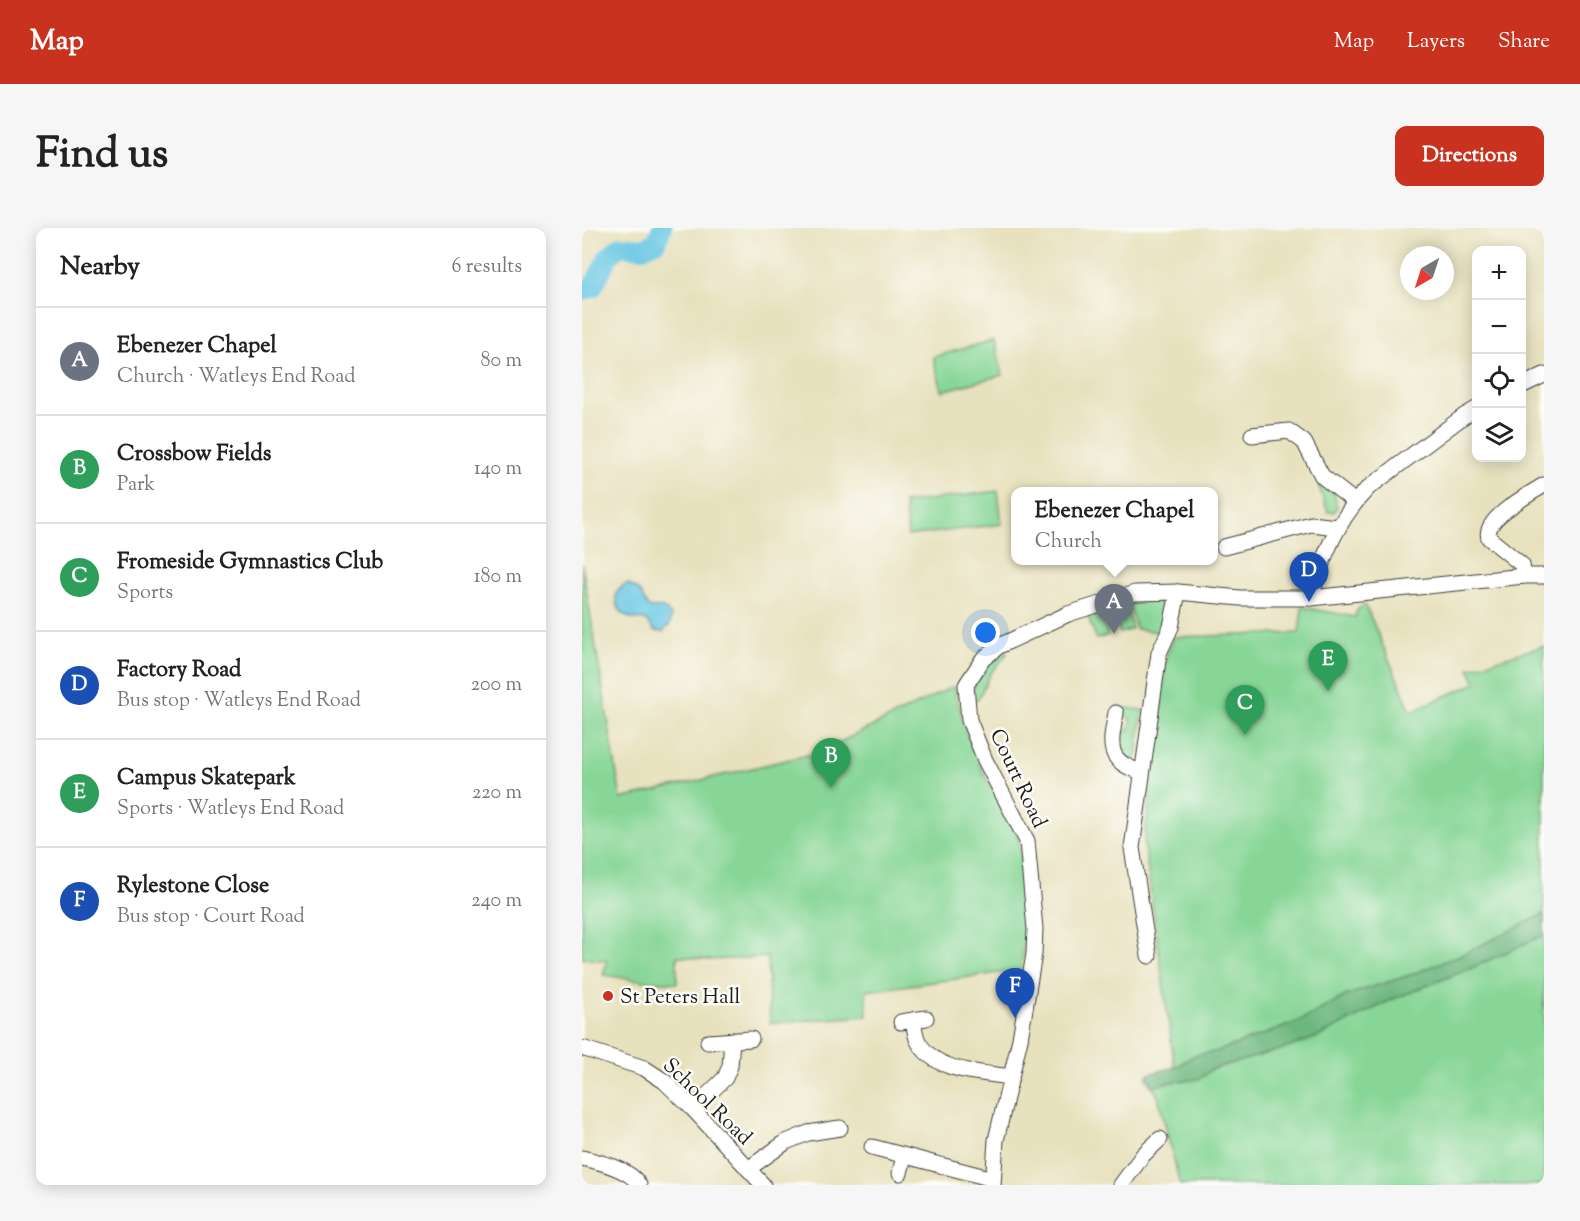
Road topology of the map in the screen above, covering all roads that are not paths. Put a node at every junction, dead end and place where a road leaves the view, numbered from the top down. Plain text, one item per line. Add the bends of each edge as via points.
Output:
1 (1544, 375) edge
2 (1526, 384) edge
3 (1472, 412) edge
4 (1252, 435) dead end
5 (1544, 485) edge
6 (1355, 502) junction
7 (1337, 527) junction
8 (1224, 547) dead end
9 (1524, 576) junction
10 (1544, 576) edge
11 (1178, 592) junction
12 (1311, 598) junction
13 (1119, 722) dead end
14 (1142, 772) junction
15 (1149, 956) dead end
16 (913, 1020) dead end
17 (751, 1039) dead end
18 (732, 1040) junction
19 (708, 1042) dead end
20 (582, 1048) edge
21 (1011, 1077) junction
22 (693, 1109) junction
23 (840, 1128) dead end
24 (1160, 1139) dead end
25 (872, 1147) dead end
26 (904, 1156) junction
27 (582, 1158) edge
28 (748, 1169) junction
29 (900, 1173) dead end
30 (993, 1182) edge
31 (639, 1185) edge
32 (763, 1185) edge
33 (1121, 1185) edge

1 - 2 street
3 - 6 street via 1368,488
4 - 6 street via 1267,440 1289,430 1304,442 1322,476
5 - 9 street via 1503,512 1487,533 1522,565
6 - 7 street
7 - 8 street via 1311,524
7 - 12 street
9 - 10 street
9 - 12 street
11 - 12 street via 1240,598
11 - 14 street via 1171,627 1159,653
11 - 21 street, Court Road via 1135,593 1068,614 999,646 983,659 966,685 969,720 1021,828 1029,854 1034,954
13 - 14 street via 1110,743 1117,758 1128,768
14 - 15 street via 1132,848
16 - 21 street via 918,1040 930,1056 950,1068
17 - 18 street
18 - 19 street
18 - 22 street via 725,1078
20 - 22 street, School Road via 644,1068
21 - 30 street, Court Road via 996,1140
22 - 28 street, School Road
23 - 28 street via 808,1133 786,1142
24 - 33 street
25 - 26 street
26 - 29 street
26 - 30 street
27 - 31 street via 629,1174
28 - 32 street, School Road

